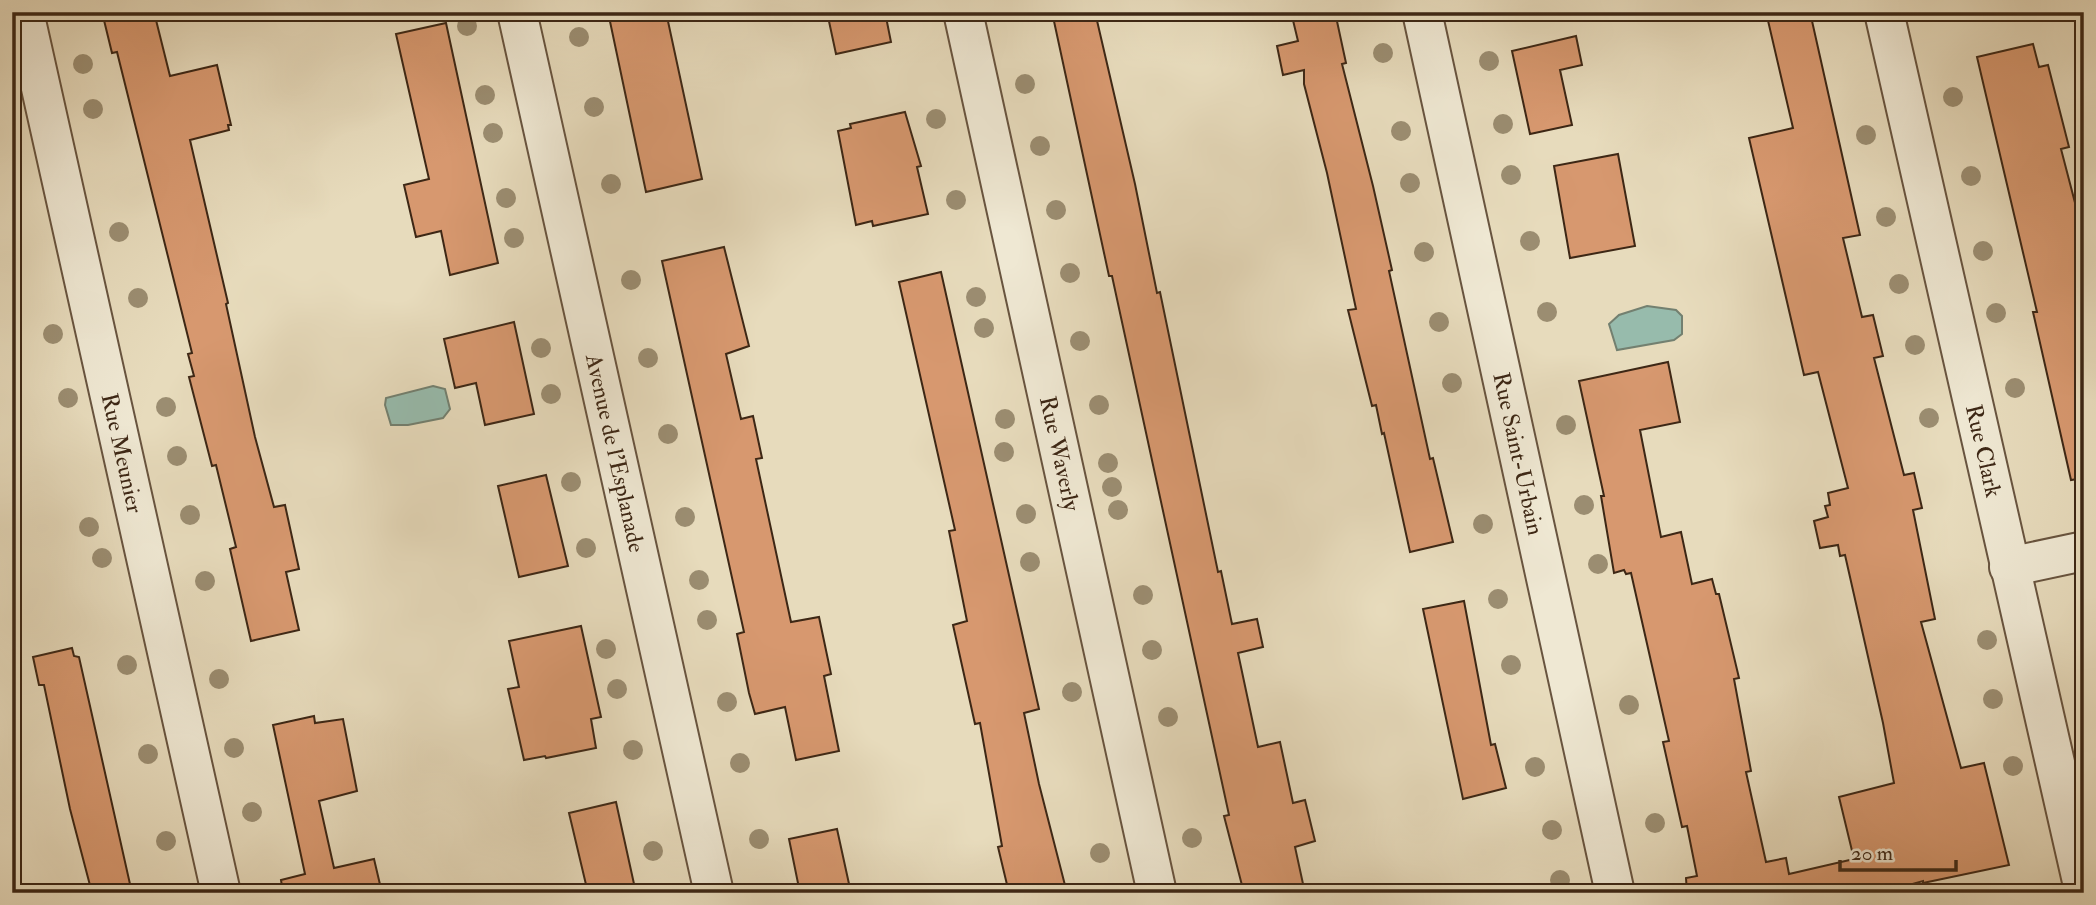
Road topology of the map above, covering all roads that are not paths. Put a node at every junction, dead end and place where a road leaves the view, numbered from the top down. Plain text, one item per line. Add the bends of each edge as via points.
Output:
1 (24, 12) edge
2 (517, 12) edge
3 (963, 12) edge
4 (1422, 12) edge
5 (1884, 12) edge
6 (2084, 551) edge
7 (2009, 567) junction
8 (2084, 890) edge
9 (221, 893) edge
10 (714, 893) edge
11 (1157, 893) edge
12 (1615, 893) edge

1 - 9 street, Rue Meunier
2 - 10 street, Avenue de l'Esplanade
3 - 11 street, Rue Waverly
4 - 12 street, Rue Saint-Urbain
5 - 7 street, Rue Clark
6 - 7 street
7 - 8 street, Rue Clark

